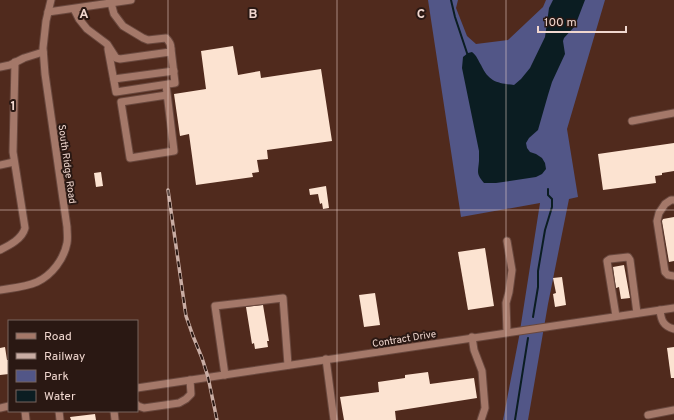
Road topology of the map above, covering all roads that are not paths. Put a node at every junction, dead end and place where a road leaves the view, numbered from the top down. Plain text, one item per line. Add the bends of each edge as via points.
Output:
1 (51, 0) edge
2 (132, 0) edge
3 (111, 3) junction
4 (74, 9) junction
5 (48, 12) junction
6 (107, 44) junction
7 (171, 49) junction
8 (43, 52) junction
9 (15, 62) junction
10 (0, 67) edge
11 (174, 71) junction
12 (114, 79) junction
13 (166, 85) junction
14 (167, 95) junction
15 (674, 113) edge
16 (632, 121) dead end
17 (14, 162) junction
18 (0, 165) edge
19 (674, 200) edge
20 (507, 241) dead end
21 (0, 250) edge
22 (674, 276) edge
23 (0, 290) edge
24 (674, 308) edge
25 (660, 310) junction
26 (637, 313) junction
27 (616, 316) junction
28 (674, 329) edge
29 (507, 332) junction
30 (472, 337) junction
31 (326, 360) junction
32 (288, 365) junction
33 (225, 375) junction
34 (190, 380) junction
35 (138, 388) edge
36 (138, 406) edge
37 (674, 410) edge
38 (648, 415) dead end
39 (334, 420) edge
40 (481, 420) edge

1 - 5 street, South Ridge Road
2 - 3 street
3 - 4 street
3 - 7 street via 114,14 123,26 148,40 166,38
4 - 5 street
4 - 6 street via 87,29
5 - 8 street, South Ridge Road
6 - 7 street via 116,58 120,59 170,52
6 - 12 street
7 - 11 street
8 - 9 street
8 - 23 street, South Ridge Road via 67,242 63,256 52,271 38,282
9 - 10 street
9 - 17 street
11 - 12 street
11 - 13 street via 175,83
12 - 13 street via 116,92
13 - 14 street
14 - 14 street via 174,151 130,158 121,102
15 - 16 street
17 - 18 street
17 - 21 street via 25,228 18,239
19 - 22 street via 666,204 657,221 665,272
20 - 29 street via 512,270 506,304
24 - 25 street, Contract Drive
25 - 26 street, Contract Drive
25 - 28 street via 661,319 667,327
26 - 27 street, Contract Drive
26 - 27 street via 630,260 628,257 610,259 607,261
27 - 29 street, Contract Drive
29 - 30 street, Contract Drive
30 - 31 street, Contract Drive
30 - 40 street via 482,371 485,408
31 - 32 street, Contract Drive
31 - 39 street
32 - 33 street, Contract Drive
32 - 33 street via 283,298 215,306
33 - 34 street, Contract Drive
34 - 35 street, Contract Drive
34 - 36 street via 191,394 179,403 144,408
37 - 38 street

